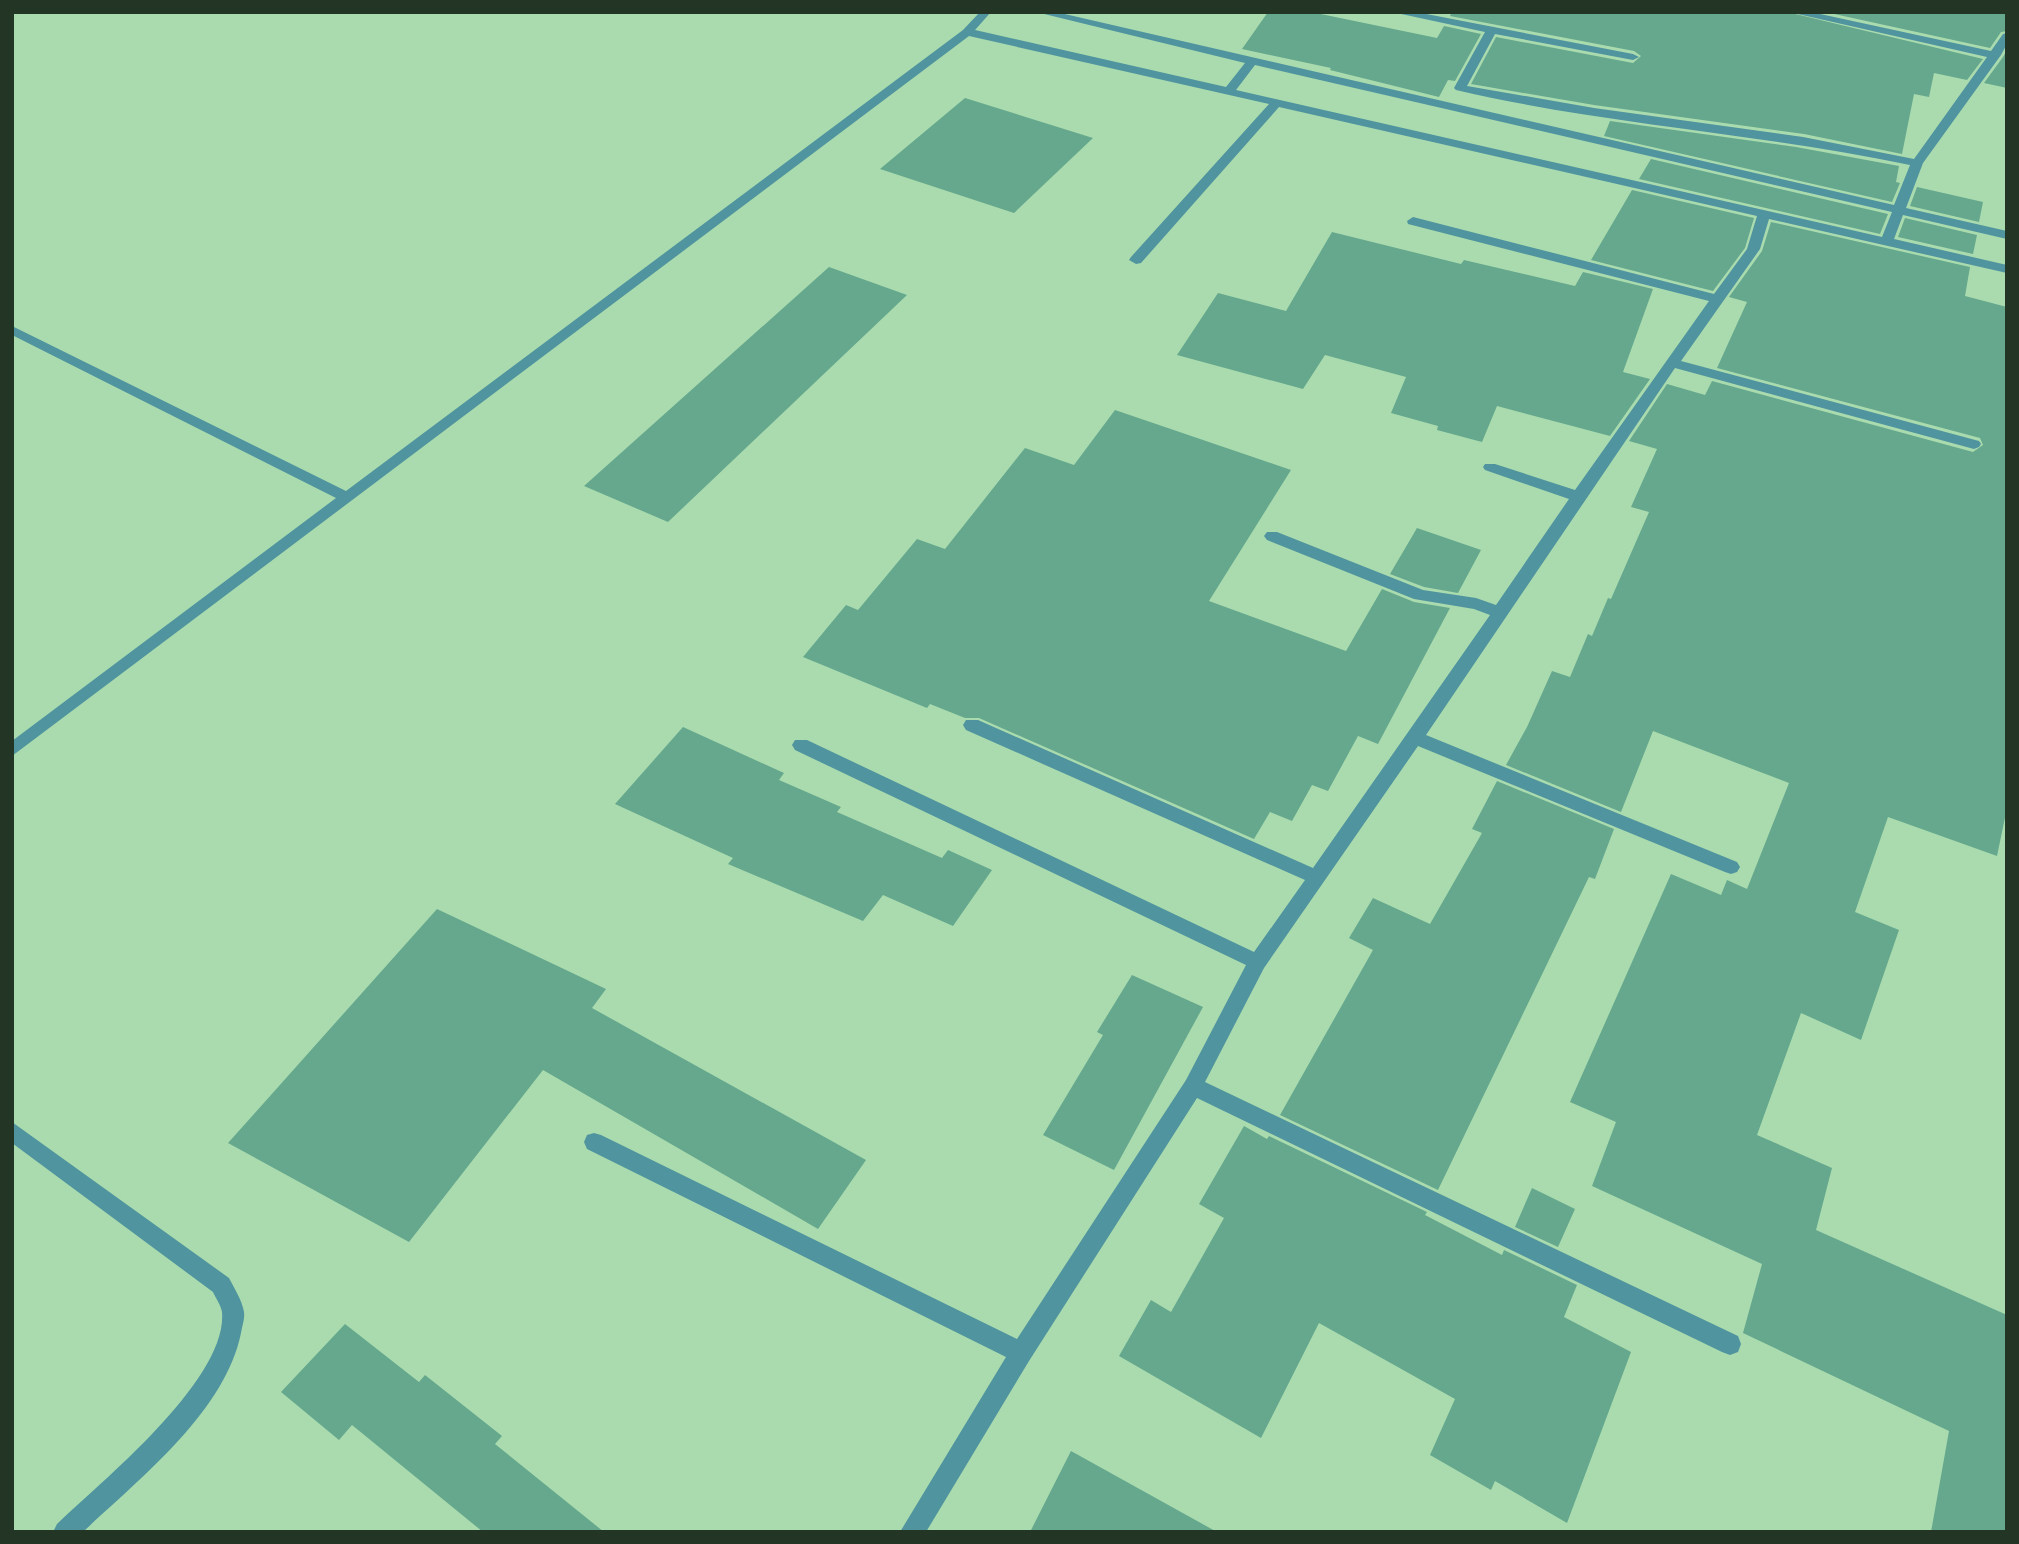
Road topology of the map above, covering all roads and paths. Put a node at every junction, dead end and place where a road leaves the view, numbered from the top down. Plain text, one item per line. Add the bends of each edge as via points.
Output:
1 (986, 12) edge
2 (1041, 12) edge
3 (1397, 12) edge
4 (1794, 12) edge
5 (1490, 31) junction
6 (967, 32) junction
7 (2007, 36) edge
8 (1995, 55) junction
9 (1633, 57) dead end
10 (1252, 61) junction
11 (1460, 88) junction
12 (1229, 91) junction
13 (1277, 102) junction
14 (1448, 107) junction
15 (1917, 163) junction
16 (1899, 211) junction
17 (1764, 215) junction
18 (1413, 220) dead end
19 (2007, 235) edge
20 (1887, 241) junction
21 (1136, 260) dead end
22 (2007, 269) edge
23 (1717, 299) junction
24 (12, 330) edge
25 (1672, 363) junction
26 (1974, 444) dead end
27 (1490, 467) dead end
28 (1579, 496) junction
29 (346, 497) junction
30 (1272, 536) dead end
31 (1500, 613) junction
32 (972, 725) dead end
33 (1415, 738) junction
34 (801, 745) dead end
35 (12, 750) edge
36 (1731, 867) dead end
37 (1316, 877) junction
38 (1257, 962) junction
39 (1193, 1086) junction
40 (12, 1131) edge
41 (594, 1142) dead end
42 (1730, 1344) dead end
43 (1021, 1353) junction
44 (65, 1532) edge
45 (912, 1532) edge

1 - 6 street
2 - 10 street
3 - 5 street
4 - 8 street
5 - 9 street
5 - 11 street
6 - 12 street
6 - 29 street
7 - 8 street
8 - 15 street
10 - 12 street
10 - 14 street
11 - 14 street
11 - 15 street via 1610,114 1788,137
12 - 13 street
13 - 17 street
13 - 21 street
14 - 16 street
15 - 16 street
16 - 19 street
16 - 20 street
17 - 20 street
17 - 23 street via 1753,248
18 - 23 street
20 - 22 street
23 - 25 street
24 - 29 street
25 - 26 street
25 - 28 street
27 - 28 street
28 - 31 street
29 - 35 street
30 - 31 street via 1420,595 1476,604
31 - 33 street
32 - 37 street
33 - 36 street
33 - 37 street
34 - 38 street
37 - 38 street
38 - 39 street
39 - 42 street
39 - 43 street
40 - 44 street via 221,1285 233,1313 221,1365 180,1421
41 - 43 street
43 - 45 street

